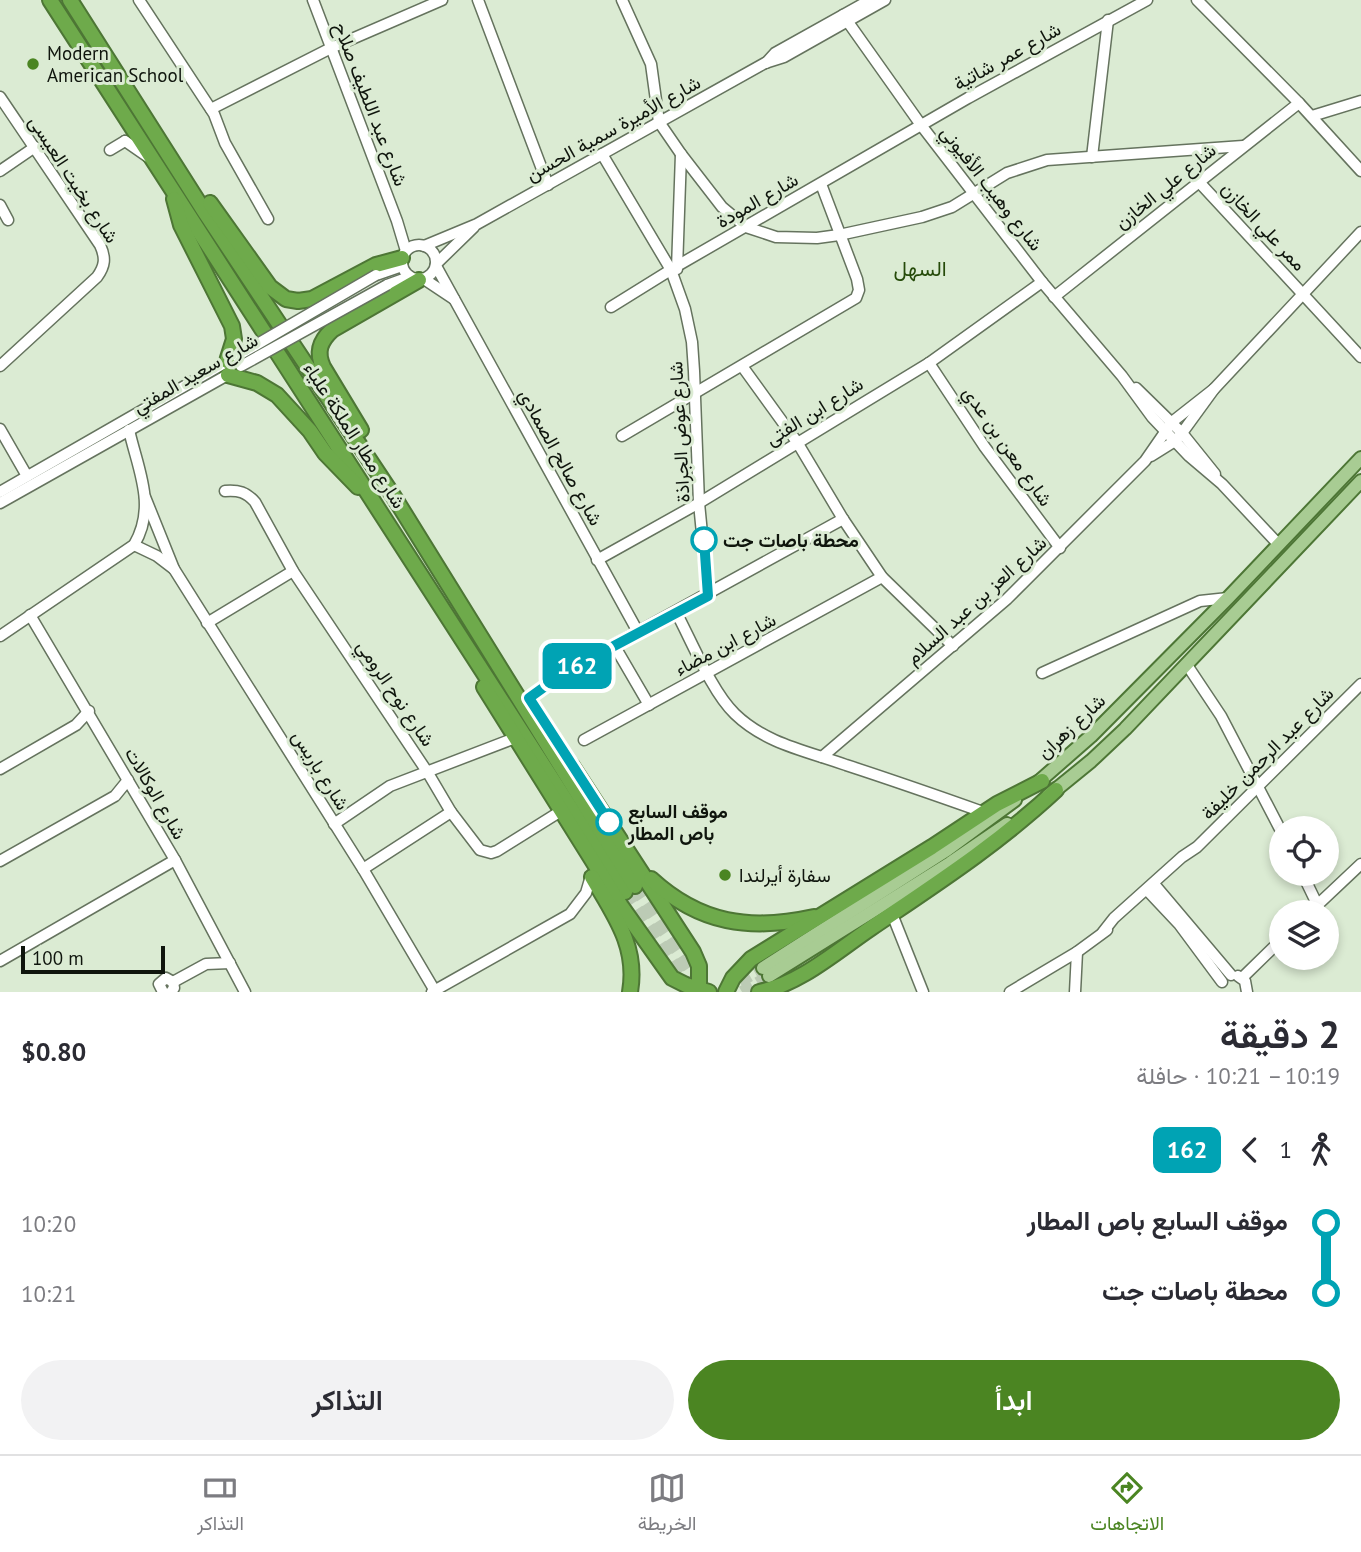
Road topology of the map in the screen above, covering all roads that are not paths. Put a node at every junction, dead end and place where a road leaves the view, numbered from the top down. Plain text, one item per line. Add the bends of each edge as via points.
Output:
1 (50, 0) edge
2 (139, 0) edge
3 (313, 0) edge
4 (442, 0) edge
5 (478, 0) edge
6 (622, 0) edge
7 (870, 0) edge
8 (885, 0) edge
9 (1147, 0) edge
10 (1197, 0) edge
11 (74, 3) edge
12 (846, 18) junction
13 (1108, 20) junction
14 (331, 48) junction
15 (0, 97) edge
16 (1361, 101) edge
17 (1299, 103) junction
18 (117, 105) junction
19 (211, 109) junction
20 (1312, 116) junction
21 (659, 122) junction
22 (921, 125) junction
23 (125, 141) junction
24 (1243, 146) junction
25 (35, 148) junction
26 (110, 150) dead end
27 (602, 154) junction
28 (681, 154) junction
29 (1092, 157) junction
30 (155, 164) junction
31 (0, 171) edge
32 (1361, 171) edge
33 (184, 178) junction
34 (1199, 182) junction
35 (821, 184) junction
36 (548, 185) junction
37 (171, 187) junction
38 (975, 194) junction
39 (0, 205) edge
40 (268, 219) dead end
41 (8, 220) dead end
42 (477, 224) junction
43 (746, 227) junction
44 (1361, 232) edge
45 (839, 235) junction
46 (410, 253) junction
47 (436, 265) junction
48 (674, 268) junction
49 (417, 278) junction
50 (1042, 282) junction
51 (1303, 294) junction
52 (1054, 297) junction
53 (454, 299) junction
54 (611, 307) dead end
55 (1361, 357) edge
56 (929, 363) junction
57 (233, 365) junction
58 (0, 366) edge
59 (742, 366) junction
60 (1122, 376) junction
61 (1214, 389) junction
62 (695, 392) junction
63 (1172, 422) junction
64 (0, 429) edge
65 (129, 430) junction
66 (1165, 431) junction
67 (622, 436) dead end
68 (1178, 437) junction
69 (797, 443) junction
70 (1361, 458) edge
71 (1145, 461) junction
72 (27, 477) junction
73 (1361, 481) edge
74 (225, 491) dead end
75 (0, 492) edge
76 (145, 497) junction
77 (394, 497) junction
78 (0, 503) edge
79 (699, 503) junction
80 (376, 504) junction
81 (843, 519) junction
82 (134, 545) junction
83 (1279, 545) junction
84 (1060, 548) junction
85 (597, 560) junction
86 (174, 569) junction
87 (293, 571) junction
88 (882, 577) junction
89 (708, 596) junction
90 (1228, 598) junction
91 (676, 612) junction
92 (30, 615) junction
93 (207, 623) junction
94 (638, 632) junction
95 (0, 636) edge
96 (481, 637) junction
97 (463, 638) junction
98 (614, 646) junction
99 (953, 646) junction
100 (1187, 664) junction
101 (708, 673) junction
102 (1042, 673) dead end
103 (1361, 684) edge
104 (529, 698) junction
105 (649, 705) junction
106 (89, 711) junction
107 (515, 738) junction
108 (584, 740) dead end
109 (822, 757) junction
110 (0, 769) edge
111 (428, 773) junction
112 (128, 780) junction
113 (1042, 781) junction
114 (1258, 788) junction
115 (1056, 790) junction
116 (561, 811) junction
117 (452, 812) junction
118 (983, 812) junction
119 (1273, 816) edge
120 (334, 824) junction
121 (579, 839) junction
122 (175, 860) junction
123 (0, 861) edge
124 (1361, 864) edge
125 (363, 869) junction
126 (640, 869) junction
127 (591, 875) junction
128 (1152, 889) junction
129 (1323, 900) edge
130 (892, 914) junction
131 (825, 915) junction
132 (1077, 952) junction
133 (1269, 952) edge
134 (0, 961) edge
135 (230, 963) junction
136 (808, 971) junction
137 (1242, 978) junction
138 (1224, 983) edge
139 (164, 989) edge
140 (433, 991) edge
141 (702, 991) edge
142 (245, 992) edge
143 (629, 992) edge
144 (726, 992) edge
145 (759, 992) tunnel mouth
146 (792, 992) edge
147 (923, 992) edge
148 (1010, 992) edge
149 (1075, 992) edge
150 (1247, 992) edge

1 - 18 highway, شارع مطار الملكة علياء
2 - 19 street
3 - 14 street, شارع عبد اللطيف صلاح
4 - 14 street
5 - 36 street
6 - 21 street via 651,64
7 - 12 street, شارع الأميرة سمية الحسن
8 - 12 street, شارع الأميرة سمية الحسن
9 - 13 street, شارع عمر شاتية
10 - 17 street
11 - 33 highway, شارع مطار الملكة علياء
12 - 21 street, شارع الأميرة سمية الحسن via 778,51 765,63
12 - 22 street, شارع وهيب الأفيوني
13 - 22 street, شارع عمر شاتية
13 - 29 street
14 - 19 street
14 - 46 street, شارع عبد اللطيف صلاح
15 - 25 street, شارع بخيت العيسى
16 - 20 street
17 - 20 street
17 - 24 street, شارع علي الخازن
18 - 23 street
18 - 30 highway, شارع مطار الملكة علياء
19 - 40 street
20 - 32 street
21 - 27 street, شارع الأميرة سمية الحسن
21 - 28 street
22 - 35 street, شارع المودة
22 - 38 street, شارع وهيب الأفيوني
23 - 26 street
23 - 30 street
24 - 29 street
24 - 34 street, شارع علي الخازن
25 - 31 street
25 - 58 street, شارع بخيت العيسى via 100,245 104,265 97,277
27 - 36 street, شارع الأميرة سمية الحسن
27 - 48 street, شارع عوض الجراذة
28 - 43 street via 722,207
28 - 48 street
29 - 38 street via 1032,163
30 - 37 highway, شارع مطار الملكة علياء
33 - 46 highway via 208,200 270,287 286,299 312,299 376,265
33 - 77 highway, شارع مطار الملكة علياء
34 - 51 street, ممر علي الخازن
34 - 52 street, شارع علي الخازن
35 - 43 street, شارع المودة
35 - 45 street
36 - 42 street, شارع الأميرة سمية الحسن
37 - 57 highway via 181,225 232,326
37 - 80 highway, شارع مطار الملكة علياء
38 - 45 street via 922,217
38 - 50 street, شارع وهيب الأفيوني
39 - 41 street
42 - 46 street, شارع الأميرة سمية الحسن
42 - 47 street, شارع الأميرة سمية الحسن
43 - 45 street via 776,237
43 - 48 street, شارع المودة
44 - 51 street, شارع العز بن عبد السلام
45 - 59 street via 858,279 856,298
46 - 47 street, شارع صالح الصمادي via 433,253
46 - 49 street
46 - 57 street, شارع سعيد المفتي, bridge
47 - 49 street, شارع الأميرة سمية الحسن via 430,276
47 - 53 street, شارع صالح الصمادي
48 - 54 street, شارع المودة
48 - 62 street, شارع عوض الجراذة via 692,342
49 - 53 street, شارع صالح الصمادي
49 - 57 street, شارع سعيد المفتي, bridge via 387,285
49 - 77 highway via 332,330 323,338 319,352 323,367 380,462
50 - 52 street, شارع وهيب الأفيوني
50 - 56 street, شارع ابن الفتى
51 - 55 street, ممر علي الخازن
51 - 61 street, شارع العز بن عبد السلام
52 - 60 street, شارع وهيب الأفيوني
53 - 85 street, شارع صالح الصمادي
56 - 69 street, شارع ابن الفتى
56 - 84 street, شارع معن بن عدي
57 - 65 street, شارع سعيد المفتي
57 - 72 street, شارع سعيد المفتي
57 - 80 highway via 277,395
59 - 62 street
59 - 69 street
60 - 63 street, شارع وهيب الأفيوني
60 - 66 street, شارع وهيب الأفيوني
61 - 63 street, شارع العز بن عبد السلام
61 - 68 street, شارع العز بن عبد السلام
62 - 67 street
62 - 79 street, شارع عوض الجراذة
63 - 66 street, شارع العز بن عبد السلام
63 - 68 street, شارع وهيب الأفيوني
64 - 72 street
65 - 76 street
65 - 78 street, شارع سعيد المفتي
66 - 68 street, شارع وهيب الأفيوني
66 - 71 street, شارع العز بن عبد السلام
68 - 71 street, شارع العز بن عبد السلام
68 - 83 street, شارع وهيب الأفيوني
69 - 79 street, شارع ابن الفتى
69 - 81 street
70 - 83 main road, شارع زهران
71 - 84 street, شارع العز بن عبد السلام
72 - 75 street, شارع سعيد المفتي
73 - 100 main road, شارع زهران
74 - 87 street, شارع نوح الرومي via 240,490 255,502
76 - 82 street via 144,526
76 - 86 street, شارع باريس
77 - 96 highway, شارع مطار الملكة علياء
79 - 85 street, شارع ابن الفتى
79 - 89 street, شارع عوض الجراذة
80 - 97 highway, شارع مطار الملكة علياء
81 - 88 street
81 - 89 street
82 - 86 street, شارع باريس
82 - 92 street
83 - 90 main road, شارع زهران
84 - 99 street, شارع العز بن عبد السلام
85 - 94 street, شارع صالح الصمادي
86 - 93 street, شارع باريس
87 - 93 street
87 - 111 street, شارع نوح الرومي
88 - 99 street
88 - 101 street, شارع ابن مضاء
89 - 91 street
90 - 102 street via 1200,601
90 - 113 main road, شارع زهران
91 - 94 street
91 - 101 street
92 - 95 street
92 - 106 street, شارع الوكالات
93 - 120 street, شارع باريس
94 - 98 street
96 - 97 highway, شارع مطار الملكة علياء via 630,889
96 - 104 highway via 506,662
97 - 107 highway via 469,659
98 - 104 street
98 - 105 street
99 - 109 street, شارع العز بن عبد السلام
100 - 114 street via 1221,716
100 - 115 main road, شارع زهران via 1125,729
101 - 105 street, شارع ابن مضاء
101 - 109 street via 733,713 746,723 782,745
103 - 114 street, شارع عبد الرحمن خليفة
104 - 126 highway
105 - 108 street, شارع ابن مضاء
106 - 110 street via 76,726
106 - 112 street, شارع الوكالات
107 - 111 street
107 - 116 highway
109 - 118 street
111 - 117 street, شارع نوح الرومي
111 - 120 street via 390,786
112 - 122 street, شارع الوكالات
112 - 123 street via 115,796
113 - 115 main road, شارع زهران via 766,972 950,863
113 - 118 highway
114 - 119 street
114 - 128 street, شارع عبد الرحمن خليفة via 1194,855
115 - 130 highway via 1000,840
116 - 117 street, شارع نوح الرومي via 491,853 480,850
116 - 121 highway
117 - 125 street
118 - 131 highway
120 - 125 street, شارع باريس
121 - 127 highway
121 - 141 highway via 672,978
122 - 134 street
122 - 135 street, شارع الوكالات
124 - 129 street
125 - 140 street, شارع باريس
126 - 131 highway via 676,900 717,919 778,925
126 - 141 highway via 693,953
127 - 140 street via 586,894 564,918
127 - 143 highway via 629,948
128 - 132 street, شارع عبد الرحمن خليفة
128 - 138 street
130 - 136 highway
130 - 147 street
131 - 144 highway via 744,965
132 - 148 street, شارع عبد الرحمن خليفة
132 - 149 street
133 - 137 street
135 - 139 street via 206,964
135 - 142 street, شارع الوكالات
136 - 145 highway
136 - 146 highway
137 - 138 street
137 - 150 street

